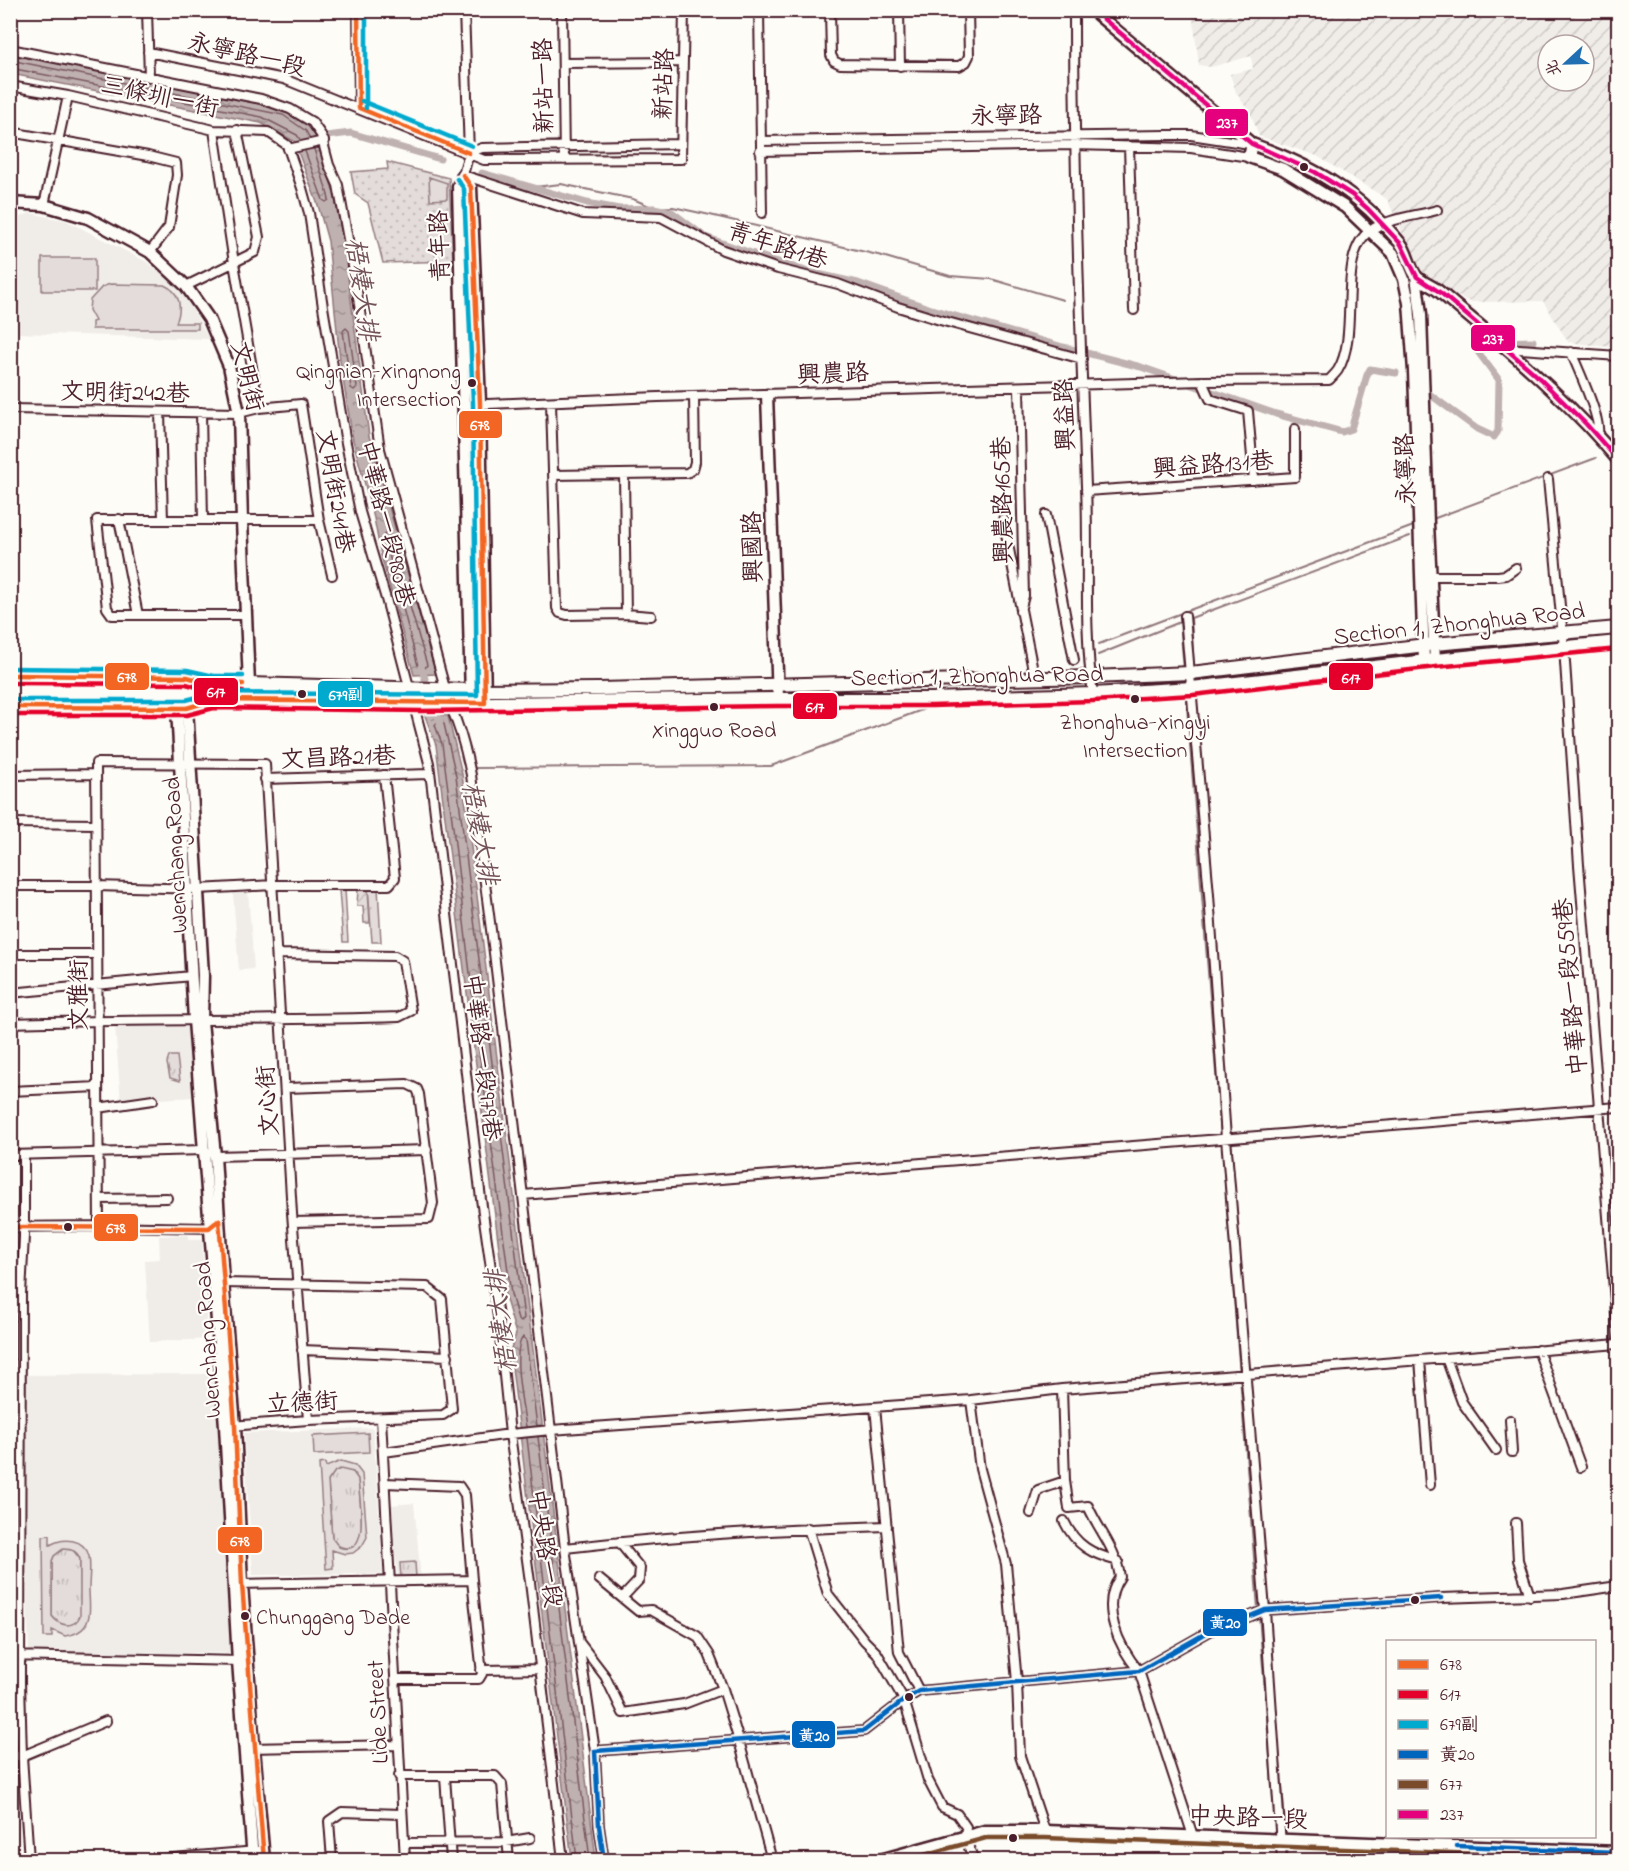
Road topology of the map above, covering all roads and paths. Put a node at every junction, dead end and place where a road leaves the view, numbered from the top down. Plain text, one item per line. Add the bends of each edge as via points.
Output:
1 (147, 10) edge
2 (358, 10) edge
3 (464, 10) edge
4 (562, 10) edge
5 (684, 10) edge
6 (759, 10) edge
7 (830, 10) edge
8 (899, 10) edge
9 (968, 10) edge
10 (1074, 10) edge
11 (1092, 10) edge
12 (1617, 10) edge
13 (1618, 23) edge
14 (10, 49) edge
15 (148, 52) junction
16 (683, 62) junction
17 (563, 63) junction
18 (900, 66) junction
19 (149, 77) junction
20 (10, 86) edge
21 (68, 96) junction
22 (359, 108) junction
23 (214, 129) junction
24 (237, 130) junction
25 (10, 132) edge
26 (1074, 135) junction
27 (59, 140) junction
28 (324, 141) junction
29 (761, 141) junction
30 (680, 144) junction
31 (1252, 144) junction
32 (1074, 145) junction
33 (563, 146) junction
34 (1129, 146) junction
35 (760, 151) junction
36 (290, 153) junction
37 (469, 153) junction
38 (1249, 157) junction
39 (681, 159) joint
40 (564, 160) junction
41 (463, 175) junction
42 (10, 184) edge
43 (12, 203) edge
44 (44, 205) junction
45 (1437, 210) dead end
46 (762, 213) dead end
47 (1384, 224) junction
48 (1370, 230) junction
49 (150, 252) junction
50 (234, 263) junction
51 (1416, 276) junction
52 (1404, 279) junction
53 (186, 286) junction
54 (1134, 310) dead end
55 (1506, 348) junction
56 (1571, 352) junction
57 (1618, 356) edge
58 (1082, 359) junction
59 (1203, 381) junction
60 (1082, 386) junction
61 (1019, 388) junction
62 (767, 395) junction
63 (694, 396) junction
64 (551, 402) junction
65 (480, 404) junction
66 (465, 405) junction
67 (259, 408) junction
68 (10, 409) edge
69 (160, 412) junction
70 (201, 412) junction
71 (239, 413) junction
72 (1294, 429) dead end
73 (1598, 433) junction
74 (1618, 460) edge
75 (624, 474) junction
76 (553, 475) junction
77 (1548, 479) dead end
78 (1254, 480) junction
79 (1086, 491) junction
80 (1046, 515) dead end
81 (119, 519) junction
82 (1003, 519) dead end
83 (164, 520) junction
84 (203, 520) junction
85 (319, 520) junction
86 (242, 521) junction
87 (1516, 568) dead end
88 (332, 575) dead end
89 (1431, 576) junction
90 (1020, 611) junction
91 (626, 614) junction
92 (138, 615) junction
93 (246, 615) junction
94 (651, 616) dead end
95 (1185, 616) dead end
96 (1618, 628) edge
97 (1563, 633) junction
98 (1618, 642) edge
99 (1428, 645) junction
100 (1564, 648) junction
101 (1074, 660) dead end
102 (1430, 661) junction
103 (1191, 673) junction
104 (10, 675) edge
105 (1091, 677) junction
106 (1035, 680) junction
107 (213, 684) junction
108 (249, 684) junction
109 (777, 685) junction
110 (10, 686) edge
111 (414, 688) junction
112 (446, 688) junction
113 (1191, 688) junction
114 (478, 690) junction
115 (146, 692) junction
116 (1094, 694) junction
117 (10, 696) edge
118 (778, 699) junction
119 (213, 700) junction
120 (449, 703) junction
121 (471, 703) junction
122 (485, 703) junction
123 (417, 704) junction
124 (10, 707) edge
125 (182, 708) junction
126 (185, 763) junction
127 (96, 774) junction
128 (429, 774) junction
129 (10, 775) edge
130 (384, 775) junction
131 (265, 779) junction
132 (10, 823) edge
133 (96, 824) junction
134 (273, 885) junction
135 (10, 886) edge
136 (97, 886) junction
137 (186, 889) junction
138 (198, 889) junction
139 (10, 954) edge
140 (97, 954) junction
141 (277, 954) junction
142 (192, 976) junction
143 (98, 985) junction
144 (10, 993) edge
145 (198, 1020) junction
146 (98, 1021) junction
147 (281, 1021) junction
148 (10, 1023) edge
149 (98, 1087) junction
150 (286, 1088) junction
151 (10, 1090) edge
152 (153, 1100) dead end
153 (1618, 1107) edge
154 (98, 1108) junction
155 (1599, 1108) junction
156 (1226, 1138) junction
157 (427, 1149) junction
158 (204, 1150) junction
159 (290, 1153) junction
160 (99, 1154) junction
161 (10, 1155) edge
162 (24, 1155) junction
163 (215, 1156) junction
164 (523, 1195) junction
165 (167, 1198) dead end
166 (99, 1199) junction
167 (219, 1220) junction
168 (293, 1222) junction
169 (99, 1226) junction
170 (10, 1227) edge
171 (24, 1228) junction
172 (209, 1228) junction
173 (223, 1283) junction
174 (297, 1284) junction
175 (10, 1294) edge
176 (21, 1294) junction
177 (1618, 1338) edge
178 (1618, 1344) edge
179 (302, 1350) junction
180 (1538, 1350) junction
181 (448, 1356) junction
182 (1446, 1358) junction
183 (1420, 1360) junction
184 (1246, 1374) junction
185 (1062, 1389) junction
186 (971, 1400) junction
187 (876, 1407) junction
188 (381, 1418) junction
189 (308, 1420) junction
190 (1510, 1420) dead end
191 (230, 1426) junction
192 (551, 1430) junction
193 (510, 1434) junction
194 (1496, 1450) dead end
195 (384, 1452) junction
196 (1512, 1452) dead end
197 (1581, 1467) dead end
198 (10, 1476) edge
199 (20, 1476) junction
200 (1065, 1481) junction
201 (385, 1483) junction
202 (1430, 1485) dead end
203 (1031, 1513) dead end
204 (1064, 1521) dead end
205 (1516, 1523) dead end
206 (887, 1526) junction
207 (808, 1528) junction
208 (619, 1542) junction
209 (564, 1548) junction
210 (1118, 1561) junction
211 (599, 1579) dead end
212 (472, 1580) junction
213 (389, 1582) junction
214 (238, 1584) junction
215 (1618, 1586) edge
216 (10, 1589) edge
217 (20, 1590) junction
218 (1530, 1596) junction
219 (624, 1598) junction
220 (1265, 1610) junction
221 (577, 1640) junction
222 (10, 1656) edge
223 (21, 1656) junction
224 (243, 1661) junction
225 (540, 1669) junction
226 (481, 1670) junction
227 (1139, 1671) junction
228 (394, 1679) junction
229 (1017, 1682) junction
230 (723, 1689) junction
231 (919, 1691) junction
232 (904, 1700) junction
233 (106, 1721) dead end
234 (739, 1741) junction
235 (398, 1745) junction
236 (249, 1748) junction
237 (595, 1750) junction
238 (10, 1756) edge
239 (22, 1756) junction
240 (399, 1776) junction
241 (445, 1777) junction
242 (401, 1814) junction
243 (1045, 1831) junction
244 (1193, 1836) junction
245 (530, 1838) dead end
246 (965, 1838) junction
247 (1280, 1840) junction
248 (506, 1842) junction
249 (404, 1843) junction
250 (449, 1843) junction
251 (1618, 1852) edge
252 (259, 1856) edge
253 (1607, 1856) edge
254 (29, 1860) edge
255 (152, 1860) edge
256 (332, 1860) edge
257 (405, 1860) edge
258 (451, 1860) edge
259 (509, 1860) edge
260 (563, 1860) edge
261 (604, 1860) edge
262 (772, 1860) edge
263 (880, 1860) edge
264 (974, 1860) edge
265 (1282, 1860) edge

1 - 15 street
2 - 22 street
3 - 37 street
4 - 17 street, 新站一路
5 - 16 street, 新站路
6 - 29 street
7 - 18 street via 834,61
8 - 18 street
9 - 18 street via 966,62 958,66
10 - 26 street, 興益路
11 - 31 street
12 - 13 street
14 - 19 street
15 - 19 street
15 - 22 street, 永寧路一段 via 284,79
16 - 17 street
16 - 30 street, 新站路
17 - 33 street, 新站一路
19 - 28 street via 261,99 290,109 312,122
20 - 21 street, 三條圳一街
21 - 23 street, 三條圳一街
21 - 27 street
22 - 37 street, 永寧路一段
23 - 24 street, 三條圳一街
23 - 50 street
24 - 36 street, 三條圳一街 via 268,132 279,138
24 - 50 street via 259,237 255,252
25 - 27 street
26 - 29 street, 永寧路
26 - 31 street, 永寧路 via 1191,135
26 - 32 street, 興益路
27 - 44 street
27 - 49 street via 176,164 169,227
28 - 36 street
28 - 112 street via 343,203 380,449
29 - 35 street
30 - 33 street
30 - 39 street, 新站路
31 - 38 street
31 - 47 street via 1317,171 1350,193
32 - 34 street, 永寧路
32 - 35 street, 永寧路
32 - 58 street, 興益路
33 - 37 street via 483,148
33 - 40 street, 新站一路
34 - 38 street, 永寧路 via 1191,148
34 - 54 street
35 - 46 street
36 - 111 street, 中華路一段980巷 via 309,213 360,512
37 - 40 street, 永寧路一段 via 484,160
37 - 41 street
38 - 48 street, 永寧路 via 1283,169 1318,189
39 - 40 street, 永寧路一段
41 - 58 street, 青年路1巷 via 583,214 661,217 723,250 940,320
41 - 65 street, 青年路 via 471,188
41 - 66 street, 青年路 via 458,186
42 - 43 street
43 - 44 street, 文明街
44 - 49 street, 文明街 via 88,218
45 - 47 street
47 - 48 street
47 - 51 street via 1404,248
48 - 52 street, 永寧路 via 1393,253
48 - 59 street, 興農路 via 1352,259 1348,338 1338,369 1329,380
49 - 53 street, 文明街
50 - 53 street
50 - 67 street
51 - 52 street
51 - 55 street
51 - 89 street, 永寧路
52 - 99 street, 永寧路 via 1414,371
53 - 71 street, 文明街 via 221,345
55 - 56 street
55 - 73 street
56 - 57 street
56 - 73 street via 1595,412
58 - 60 street, 興益路
59 - 60 street, 興農路
59 - 78 street via 1210,399 1248,411
60 - 61 street, 興農路
60 - 79 street, 興益路
61 - 62 street, 興農路
61 - 90 street, 興農路165巷 via 1024,596
62 - 63 street, 興農路
62 - 109 street, 興國路
63 - 64 street, 興農路
63 - 75 street via 693,469 687,473
64 - 65 street, 興農路
64 - 76 street
65 - 66 street, 興農路
65 - 114 street, 青年路
66 - 114 street, 青年路
67 - 71 street, 文明街241巷
67 - 85 street, 文明街241巷 via 301,404
68 - 69 street, 文明街242巷
69 - 70 street, 文明街242巷
69 - 83 street
70 - 71 street, 文明街242巷
70 - 84 street
71 - 86 street, 文明街
72 - 78 street, 興益路131巷 via 1295,477
73 - 74 street
75 - 76 street
75 - 91 street
76 - 91 street via 557,608 567,615
77 - 97 street, 中華路一段559巷
78 - 79 street, 興益路131巷
79 - 105 street, 興益路
80 - 101 street
81 - 83 street
81 - 92 street
81 - 92 street via 98,520 107,608 112,615
82 - 90 street
83 - 84 street
84 - 86 street
85 - 86 street
85 - 88 street, 文明街241巷
86 - 93 street, 文明街
87 - 89 street via 1497,576
89 - 99 street, 永寧路
90 - 106 street
91 - 94 street
92 - 93 street
93 - 108 street, 文明街
95 - 103 street
96 - 97 main road, Section 1, Zhonghua Road
97 - 99 main road, Section 1, Zhonghua Road
97 - 100 street, 中華路一段559巷
98 - 100 main road, Section 1, Zhonghua Road
99 - 102 street, 永寧路
99 - 103 main road, Section 1, Zhonghua Road
100 - 102 main road, Section 1, Zhonghua Road
100 - 155 street, 中華路一段559巷
102 - 113 main road, Section 1, Zhonghua Road
103 - 105 main road, Section 1, Zhonghua Road
103 - 113 street
104 - 107 main road, Section 1, Zhonghua Road via 187,676
105 - 106 main road, Section 1, Zhonghua Road
105 - 116 street, 興益路
106 - 109 main road, Section 1, Zhonghua Road
107 - 108 main road, Section 1, Zhonghua Road
107 - 115 main road
108 - 111 main road, Section 1, Zhonghua Road
109 - 114 main road, Section 1, Zhonghua Road
109 - 118 street, 興國路
110 - 115 main road
111 - 112 main road, Section 1, Zhonghua Road
111 - 123 street, 中華路一段979巷
112 - 114 main road, Section 1, Zhonghua Road
112 - 120 street
113 - 116 main road, Section 1, Zhonghua Road
113 - 156 street
114 - 121 street, 青年路
114 - 122 street, 青年路
115 - 117 main road
115 - 119 main road
116 - 118 main road, Section 1, Zhonghua Road
118 - 122 main road, Section 1, Zhonghua Road
119 - 123 main road, Section 1, Zhonghua Road
119 - 125 main road, Section 1, Zhonghua Road
120 - 121 main road, Section 1, Zhonghua Road
120 - 123 main road, Section 1, Zhonghua Road
120 - 164 street via 471,776
121 - 122 main road, Section 1, Zhonghua Road
123 - 128 street, 中華路一段979巷
124 - 125 main road, Section 1, Zhonghua Road
125 - 126 street, Wenchang Road
126 - 127 street, 文雅街 via 96,763
126 - 131 street, 文昌路21巷 via 265,764
126 - 137 street, Wenchang Road
126 - 138 street, Wenchang Road
127 - 129 street
127 - 133 street, 文雅街
128 - 130 street, 文昌路21巷
128 - 193 street, 中華路一段979巷
130 - 131 street, 文昌路21巷
130 - 134 street via 395,878 389,885
131 - 134 street, 文心街
132 - 133 street
133 - 136 street, 文雅街
134 - 138 street
134 - 141 street, 文心街
135 - 136 street
136 - 137 street
136 - 140 street, 文雅街
137 - 138 street
137 - 142 street, Wenchang Road
138 - 145 street, Wenchang Road via 203,975
139 - 140 street
140 - 143 street, 文雅街
141 - 147 street, 文心街
141 - 147 street via 395,956 403,961 411,1011 399,1017
142 - 143 street
142 - 145 street, Wenchang Road
143 - 144 street
143 - 146 street, 文雅街
145 - 146 street
145 - 147 street
145 - 158 street, Wenchang Road
145 - 163 street, Wenchang Road
146 - 148 street
146 - 149 street, 文雅街
147 - 150 street, 文心街
149 - 151 street
149 - 154 street, 文雅街
150 - 157 street via 413,1086 419,1094
150 - 159 street, 文心街
152 - 154 street
153 - 155 street
154 - 160 street, 文雅街
155 - 156 street
155 - 177 street, 中華路一段559巷
156 - 164 street
156 - 184 street
157 - 159 street
157 - 168 street via 433,1203 429,1219
158 - 160 street
158 - 163 street
158 - 172 street, Wenchang Road
159 - 163 street
159 - 168 street, 文心街
160 - 162 street
160 - 166 street, 文雅街
161 - 162 street
162 - 171 street
163 - 167 street, Wenchang Road
164 - 192 street
165 - 166 street
166 - 169 street, 文雅街
167 - 172 street
167 - 173 street, Wenchang Road
168 - 174 street, 文心街
169 - 171 street
169 - 172 street
170 - 171 street
171 - 176 street
172 - 191 street, Wenchang Road
173 - 174 street
173 - 191 street, Wenchang Road
174 - 179 street, 文心街
174 - 181 street via 427,1287 442,1299
175 - 176 street
176 - 199 street
178 - 180 street
179 - 181 street
179 - 189 street, 文心街
180 - 182 street
180 - 197 street
181 - 188 street, 立德街 via 452,1409 443,1415
182 - 183 street
182 - 194 street via 1461,1402
183 - 184 street
183 - 202 street
184 - 185 street
184 - 220 street
185 - 186 street
185 - 200 street
186 - 187 street
186 - 229 street via 980,1469 1006,1564
187 - 192 street
187 - 206 street
188 - 189 street, 立德街
188 - 195 street, Lide Street
189 - 191 street, 立德街
190 - 196 street
191 - 214 street, Wenchang Road
192 - 193 street
192 - 209 street
193 - 195 street
193 - 225 street, 中央路一段
195 - 201 street, Lide Street
198 - 199 street
199 - 217 street
200 - 203 street via 1038,1490
200 - 210 street via 1069,1508 1088,1506
201 - 212 street via 459,1486 465,1495
201 - 213 street, Lide Street
204 - 210 street via 1084,1548
205 - 218 street via 1518,1560
206 - 207 street
206 - 231 street via 899,1652
207 - 208 street
207 - 232 street via 828,1594 877,1653
208 - 209 street
208 - 219 street via 640,1568 639,1580
209 - 221 street
210 - 227 street via 1120,1577 1115,1583 1110,1611
211 - 219 street
212 - 213 street
212 - 226 street
213 - 214 street
213 - 228 street, Lide Street
214 - 224 street, Wenchang Road
215 - 218 street
216 - 217 street
217 - 223 street
218 - 220 street
219 - 230 street via 638,1611 651,1610 697,1636
220 - 227 street via 1248,1617 1233,1617
220 - 247 street
221 - 230 street via 606,1676 623,1713 684,1704
221 - 237 street
222 - 223 street
223 - 224 street
223 - 239 street
224 - 236 street, Wenchang Road
225 - 226 street
225 - 260 street, 中央路一段
226 - 228 street via 479,1679 473,1680
227 - 229 street
227 - 244 street
228 - 235 street, Lide Street
229 - 231 street
229 - 243 street via 1022,1769
230 - 234 street
231 - 232 street
232 - 234 street via 864,1731
232 - 246 street via 928,1780 942,1807 957,1814 966,1827
233 - 239 street
234 - 237 street
234 - 262 street
235 - 236 street
235 - 240 street, Lide Street
236 - 252 street, Wenchang Road
237 - 261 street
238 - 239 street
239 - 254 street
240 - 241 street
240 - 242 street, Lide Street
241 - 248 street via 495,1776 502,1784
241 - 250 street
242 - 249 street, Lide Street
242 - 256 street via 342,1812 329,1821
243 - 244 street, 中央路一段
243 - 246 street, 中央路一段 via 986,1832
244 - 247 street, 中央路一段
245 - 248 street
246 - 263 street, 中央路一段
246 - 264 street
247 - 253 street, 中央路一段
247 - 265 street
248 - 250 street
248 - 259 street
249 - 250 street
249 - 257 street, Lide Street
250 - 258 street
251 - 253 street, 中央路一段
252 - 255 street

